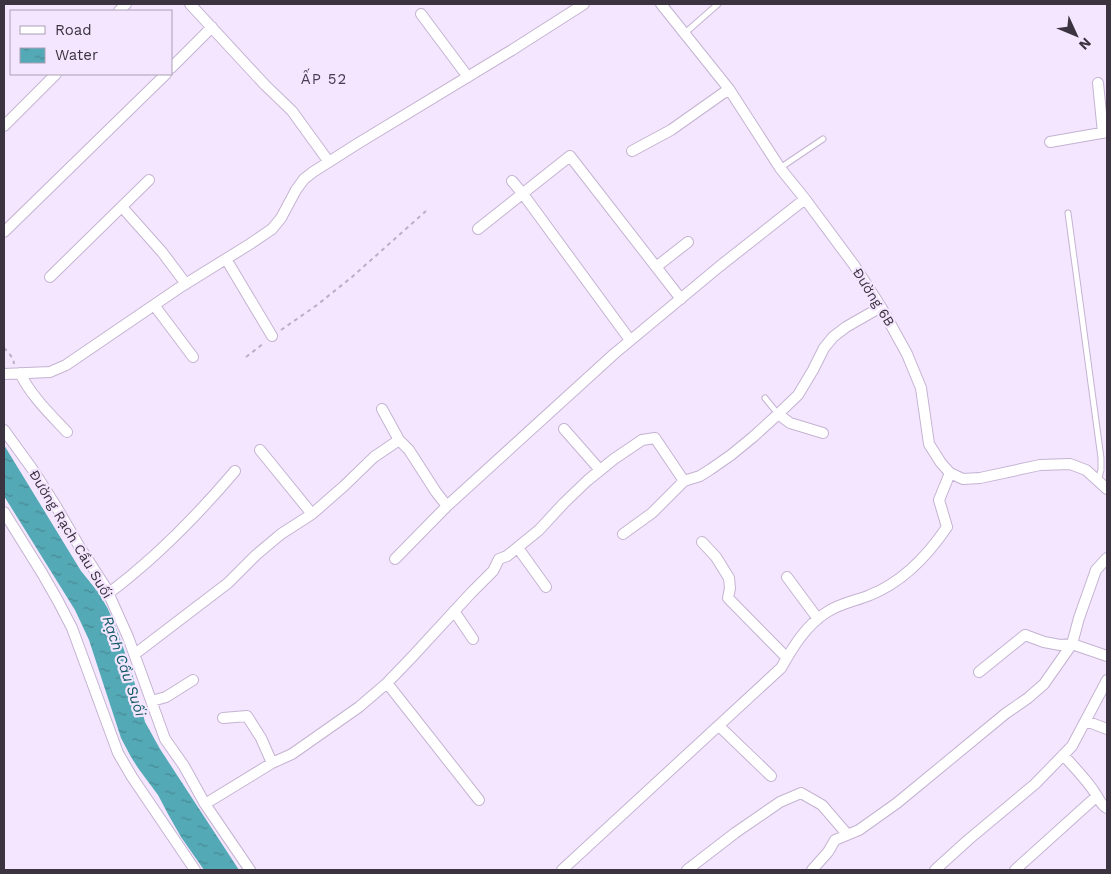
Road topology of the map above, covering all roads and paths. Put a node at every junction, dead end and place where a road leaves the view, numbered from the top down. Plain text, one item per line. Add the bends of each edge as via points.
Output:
1 (190, 4) edge
2 (584, 4) edge
3 (660, 4) edge
4 (718, 4) edge
5 (421, 14) dead end
6 (212, 27) junction
7 (685, 33) junction
8 (172, 67) edge
9 (55, 75) edge
10 (165, 75) edge
11 (468, 77) junction
12 (1098, 83) dead end
13 (729, 89) junction
14 (4, 126) edge
15 (1105, 132) edge
16 (823, 139) dead end
17 (1050, 142) dead end
18 (632, 151) dead end
19 (329, 162) junction
20 (780, 168) junction
21 (149, 180) dead end
22 (512, 181) dead end
23 (523, 194) junction
24 (805, 199) junction
25 (122, 207) junction
26 (426, 211) dead end
27 (1068, 213) dead end
28 (478, 229) dead end
29 (4, 232) edge
30 (688, 242) dead end
31 (226, 259) junction
32 (656, 267) junction
33 (50, 277) dead end
34 (186, 284) junction
35 (681, 299) junction
36 (154, 305) junction
37 (881, 308) junction
38 (272, 336) junction
39 (630, 340) junction
40 (4, 348) edge
41 (193, 357) dead end
42 (246, 357) dead end
43 (13, 374) edge
44 (765, 398) dead end
45 (382, 409) dead end
46 (778, 414) junction
47 (564, 429) dead end
48 (4, 430) edge
49 (67, 432) dead end
50 (823, 433) dead end
51 (399, 440) junction
52 (260, 450) dead end
53 (600, 470) junction
54 (235, 471) dead end
55 (950, 473) junction
56 (684, 481) junction
57 (1098, 481) junction
58 (1107, 489) edge
59 (448, 506) junction
60 (4, 512) edge
61 (312, 514) junction
62 (622, 534) dead end
63 (702, 542) dead end
64 (518, 548) junction
65 (1107, 558) edge
66 (395, 559) dead end
67 (787, 577) dead end
68 (546, 587) dead end
69 (108, 593) junction
70 (454, 610) junction
71 (818, 619) junction
72 (473, 639) dead end
73 (1072, 644) junction
74 (135, 654) junction
75 (1107, 656) edge
76 (787, 658) junction
77 (979, 672) dead end
78 (193, 680) dead end
79 (1107, 680) edge
80 (387, 682) junction
81 (152, 701) junction
82 (223, 718) dead end
83 (1086, 721) junction
84 (718, 726) junction
85 (1107, 729) edge
86 (1063, 756) junction
87 (272, 763) junction
88 (771, 776) dead end
89 (1097, 796) junction
90 (479, 800) dead end
91 (205, 804) junction
92 (1107, 808) edge
93 (847, 834) junction
94 (195, 870) edge
95 (250, 870) edge
96 (562, 870) edge
97 (687, 870) edge
98 (812, 870) edge
99 (935, 870) edge
100 (1015, 870) edge

1 - 6 street
2 - 11 street
3 - 7 street, Đường 6B
4 - 7 lane
5 - 11 street
6 - 8 street
6 - 19 street via 292,111
7 - 13 street, Đường 6B
9 - 14 street
10 - 29 street
11 - 19 street
12 - 15 street
13 - 18 street via 671,130
13 - 20 street, Đường 6B
15 - 17 street
16 - 20 lane
19 - 31 street via 304,179 272,229
20 - 24 street, Đường 6B
21 - 25 street
22 - 23 street
23 - 28 street
23 - 32 street via 570,156
23 - 39 street
24 - 35 street
24 - 37 street, Đường 6B
25 - 33 street
25 - 34 street
26 - 38 path via 352,278
27 - 57 lane via 1101,458
30 - 32 street
31 - 34 street
31 - 38 street
32 - 35 street
34 - 36 street
35 - 39 street
36 - 41 street
36 - 43 street via 66,365 50,372
37 - 46 street via 833,336 798,395
37 - 55 street, Đường 6B via 907,354 921,388 929,444
38 - 42 path
39 - 59 street
40 - 43 path via 14,361
43 - 49 street via 24,382
44 - 46 lane
45 - 51 street
46 - 50 street via 790,423
46 - 56 street via 711,470
47 - 53 street
48 - 69 street, Đường Rạch Cầu Suối via 58,508
51 - 59 street
51 - 61 street via 374,456
52 - 61 street
53 - 56 street via 642,440 655,438
53 - 64 street
54 - 69 street via 172,540
55 - 57 street via 963,479 980,478 1040,465 1070,464 1086,470
55 - 71 street via 939,500 947,527 934,545 911,570 887,587 846,602
56 - 62 street via 652,513
57 - 58 street
59 - 66 street
60 - 94 street via 72,628 118,753
61 - 74 street via 281,534 228,583
63 - 76 street via 729,578 728,598
64 - 68 street
64 - 70 street via 499,560 493,571
65 - 73 street via 1096,570
67 - 71 street
69 - 74 street, Đường Rạch Cầu Suối
70 - 72 street
70 - 80 street
71 - 76 street
73 - 75 street
73 - 77 street via 1044,642 1025,635
73 - 93 street via 1044,684 1028,698 897,803 859,830
74 - 81 street, Đường Rạch Cầu Suối
76 - 84 street via 781,668
78 - 81 street via 166,697
79 - 83 street
80 - 87 street via 359,707 292,754
80 - 90 street
81 - 91 street, Đường Rạch Cầu Suối via 165,739
82 - 87 street via 247,716
83 - 85 street
83 - 86 street
84 - 88 street
84 - 96 street
86 - 89 street
86 - 99 street
87 - 91 street
89 - 92 street
89 - 100 street
91 - 95 street
93 - 97 street via 822,805 802,792 780,802
93 - 98 street via 835,840

